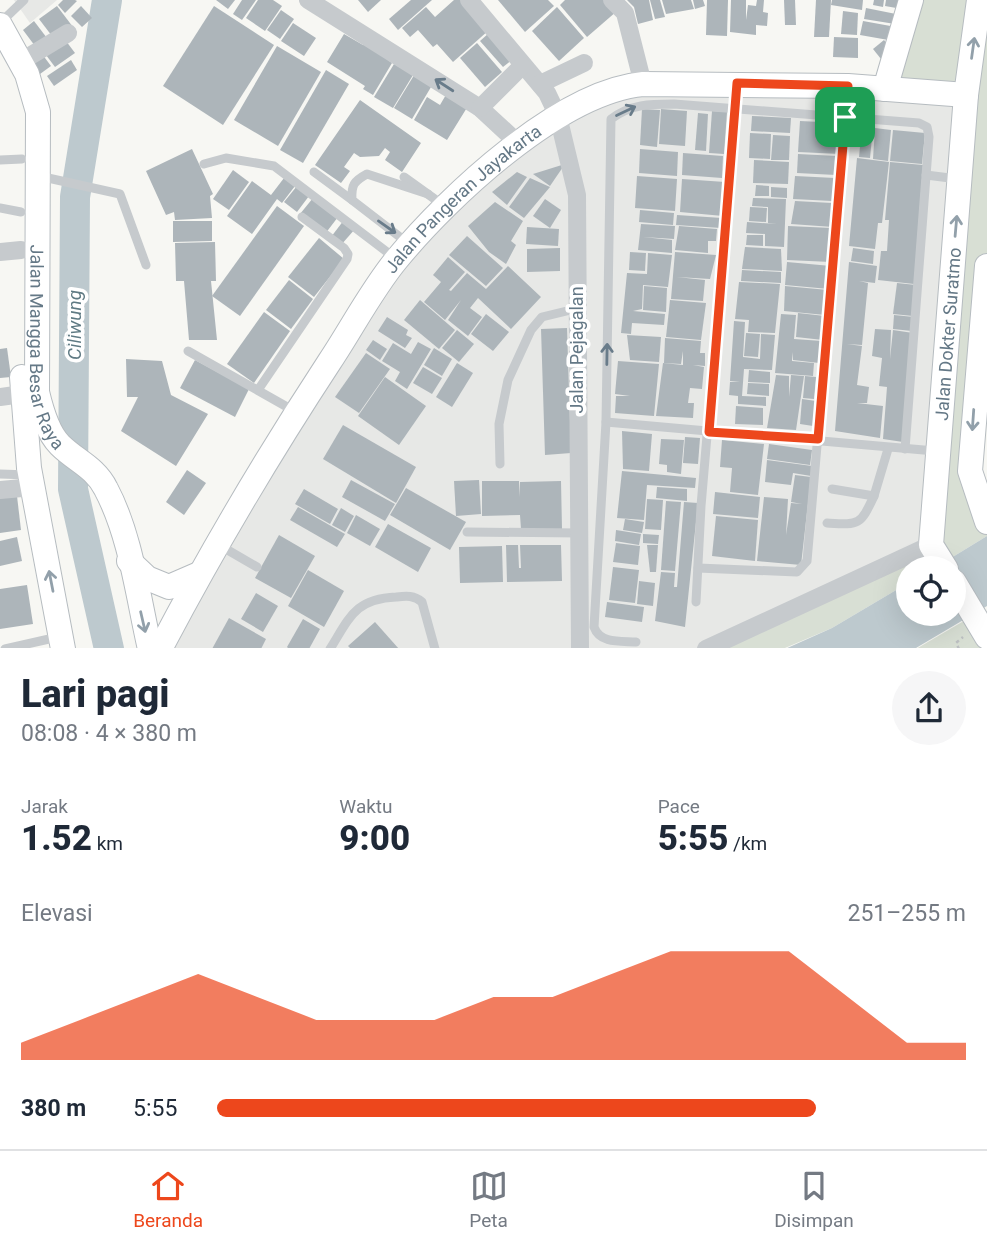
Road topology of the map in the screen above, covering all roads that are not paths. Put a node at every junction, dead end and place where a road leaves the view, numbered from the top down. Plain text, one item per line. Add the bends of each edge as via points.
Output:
1 (24, 0) edge
2 (308, 0) edge
3 (469, 0) edge
4 (612, 0) edge
5 (911, 0) edge
6 (979, 0) edge
7 (0, 24) edge
8 (68, 33) dead end
9 (10, 59) edge
10 (584, 64) dead end
11 (522, 66) junction
12 (737, 83) junction
13 (540, 84) junction
14 (643, 84) junction
15 (848, 86) junction
16 (885, 89) junction
17 (966, 95) junction
18 (480, 108) junction
19 (736, 108) junction
20 (558, 116) junction
21 (845, 117) junction
22 (519, 144) junction
23 (204, 164) dead end
24 (20, 165) edge
25 (314, 172) dead end
26 (926, 175) junction
27 (404, 177) dead end
28 (960, 179) junction
29 (352, 200) junction
30 (437, 201) junction
31 (11, 210) edge
32 (302, 218) dead end
33 (10, 251) edge
34 (404, 252) junction
35 (146, 265) dead end
36 (987, 266) edge
37 (950, 294) junction
38 (984, 298) junction
39 (575, 309) junction
40 (188, 351) dead end
41 (258, 390) junction
42 (11, 395) edge
43 (296, 413) junction
44 (606, 422) junction
45 (709, 432) junction
46 (818, 439) junction
47 (64, 448) junction
48 (888, 449) junction
49 (905, 449) junction
50 (938, 452) junction
51 (500, 464) dead end
52 (0, 474) edge
53 (31, 476) junction
54 (831, 489) dead end
55 (0, 491) edge
56 (874, 496) junction
57 (984, 508) edge
58 (827, 523) dead end
59 (467, 532) dead end
60 (580, 533) junction
61 (217, 544) junction
62 (937, 555) edge
63 (129, 561) junction
64 (257, 567) dead end
65 (698, 568) junction
66 (199, 574) junction
67 (696, 602) dead end
68 (966, 602) edge
69 (984, 631) edge
70 (62, 642) edge
71 (636, 642) dead end
72 (13, 648) edge
73 (150, 648) edge
74 (161, 648) edge
75 (331, 648) edge
76 (435, 648) edge
77 (579, 648) edge
78 (708, 648) edge

1 - 7 lane
18 -> 2 street
3 - 11 street, Jalan Pejagalan
4 - 14 street via 625,13
5 - 16 main road
17 -> 6 main road
7 - 9 main road, Jalan Mangga Besar Raya
8 - 9 street
9 - 24 main road, Jalan Mangga Besar Raya via 21,110
10 - 13 street
11 - 13 street, Jalan Pejagalan
11 - 18 street
12 - 14 main road, Jalan Pangeran Jayakarta
12 - 15 main road, Jalan Pangeran Jayakarta
12 - 19 lane
13 - 20 street, Jalan Pejagalan
14 - 20 main road, Jalan Pangeran Jayakarta via 618,86
15 - 16 main road, Jalan Pangeran Jayakarta
15 - 21 lane
16 - 17 main road, Jalan Pangeran Jayakarta
17 - 28 main road, Jalan Dokter Suratmo
18 - 22 street
19 - 21 lane
44 -> 19 lane via 611,119 625,108 645,104
19 - 45 lane
20 - 22 main road, Jalan Pangeran Jayakarta
20 - 39 street, Jalan Pejagalan via 576,195
21 - 26 lane via 926,127
21 - 46 lane
22 - 30 main road, Jalan Pangeran Jayakarta
23 - 34 lane via 226,158 274,166
24 - 31 main road, Jalan Mangga Besar Raya
24 - 35 lane via 120,194
24 - 47 main road, Jalan Mangga Besar Raya via 37,392 41,410
25 - 29 lane
26 - 28 lane
26 - 49 lane
27 - 30 lane
37 -> 28 main road, Jalan Dokter Suratmo
29 - 30 lane via 355,181 367,174
29 -> 34 lane
30 - 34 main road, Jalan Pangeran Jayakarta
31 - 33 main road, Jalan Mangga Besar Raya
32 - 41 lane via 344,248 347,259
33 - 42 main road, Jalan Mangga Besar Raya
34 - 43 main road, Jalan Pangeran Jayakarta
36 - 38 main road, Jalan Dokter Suratmo
37 - 38 main road
37 - 50 main road, Jalan Dokter Suratmo
38 -> 57 main road, Jalan Dokter Suratmo via 970,466
39 - 51 lane via 542,317 531,330 508,380 499,424
39 - 60 street, Jalan Pejagalan
40 - 41 lane
41 - 43 lane
42 - 53 main road, Jalan Mangga Besar Raya
43 - 61 main road, Jalan Pangeran Jayakarta
44 - 45 lane
44 - 71 lane via 594,627 606,640
45 - 46 lane
45 - 65 lane
46 - 48 lane
46 - 65 lane via 807,561 801,570
47 - 53 main road via 43,453
47 - 63 main road, Jalan Mangga Besar Raya via 105,486
48 - 49 lane
48 - 56 lane
49 - 50 lane
50 - 62 main road, Jalan Dokter Suratmo
52 - 53 lane
53 - 55 street
70 -> 53 main road, Jalan Mangga Besar Raya
54 - 56 lane
56 - 58 lane via 861,521
59 - 60 lane
60 - 77 street, Jalan Pejagalan
61 - 64 lane
61 - 66 main road, Jalan Pangeran Jayakarta
62 - 78 street
63 - 66 main road via 147,578 169,587
63 -> 73 main road, Jalan Mangga Besar Raya
65 - 67 lane
66 - 74 main road, Jalan Pangeran Jayakarta
68 - 69 main road
70 - 72 lane
75 - 76 lane via 361,605 407,596 422,603

